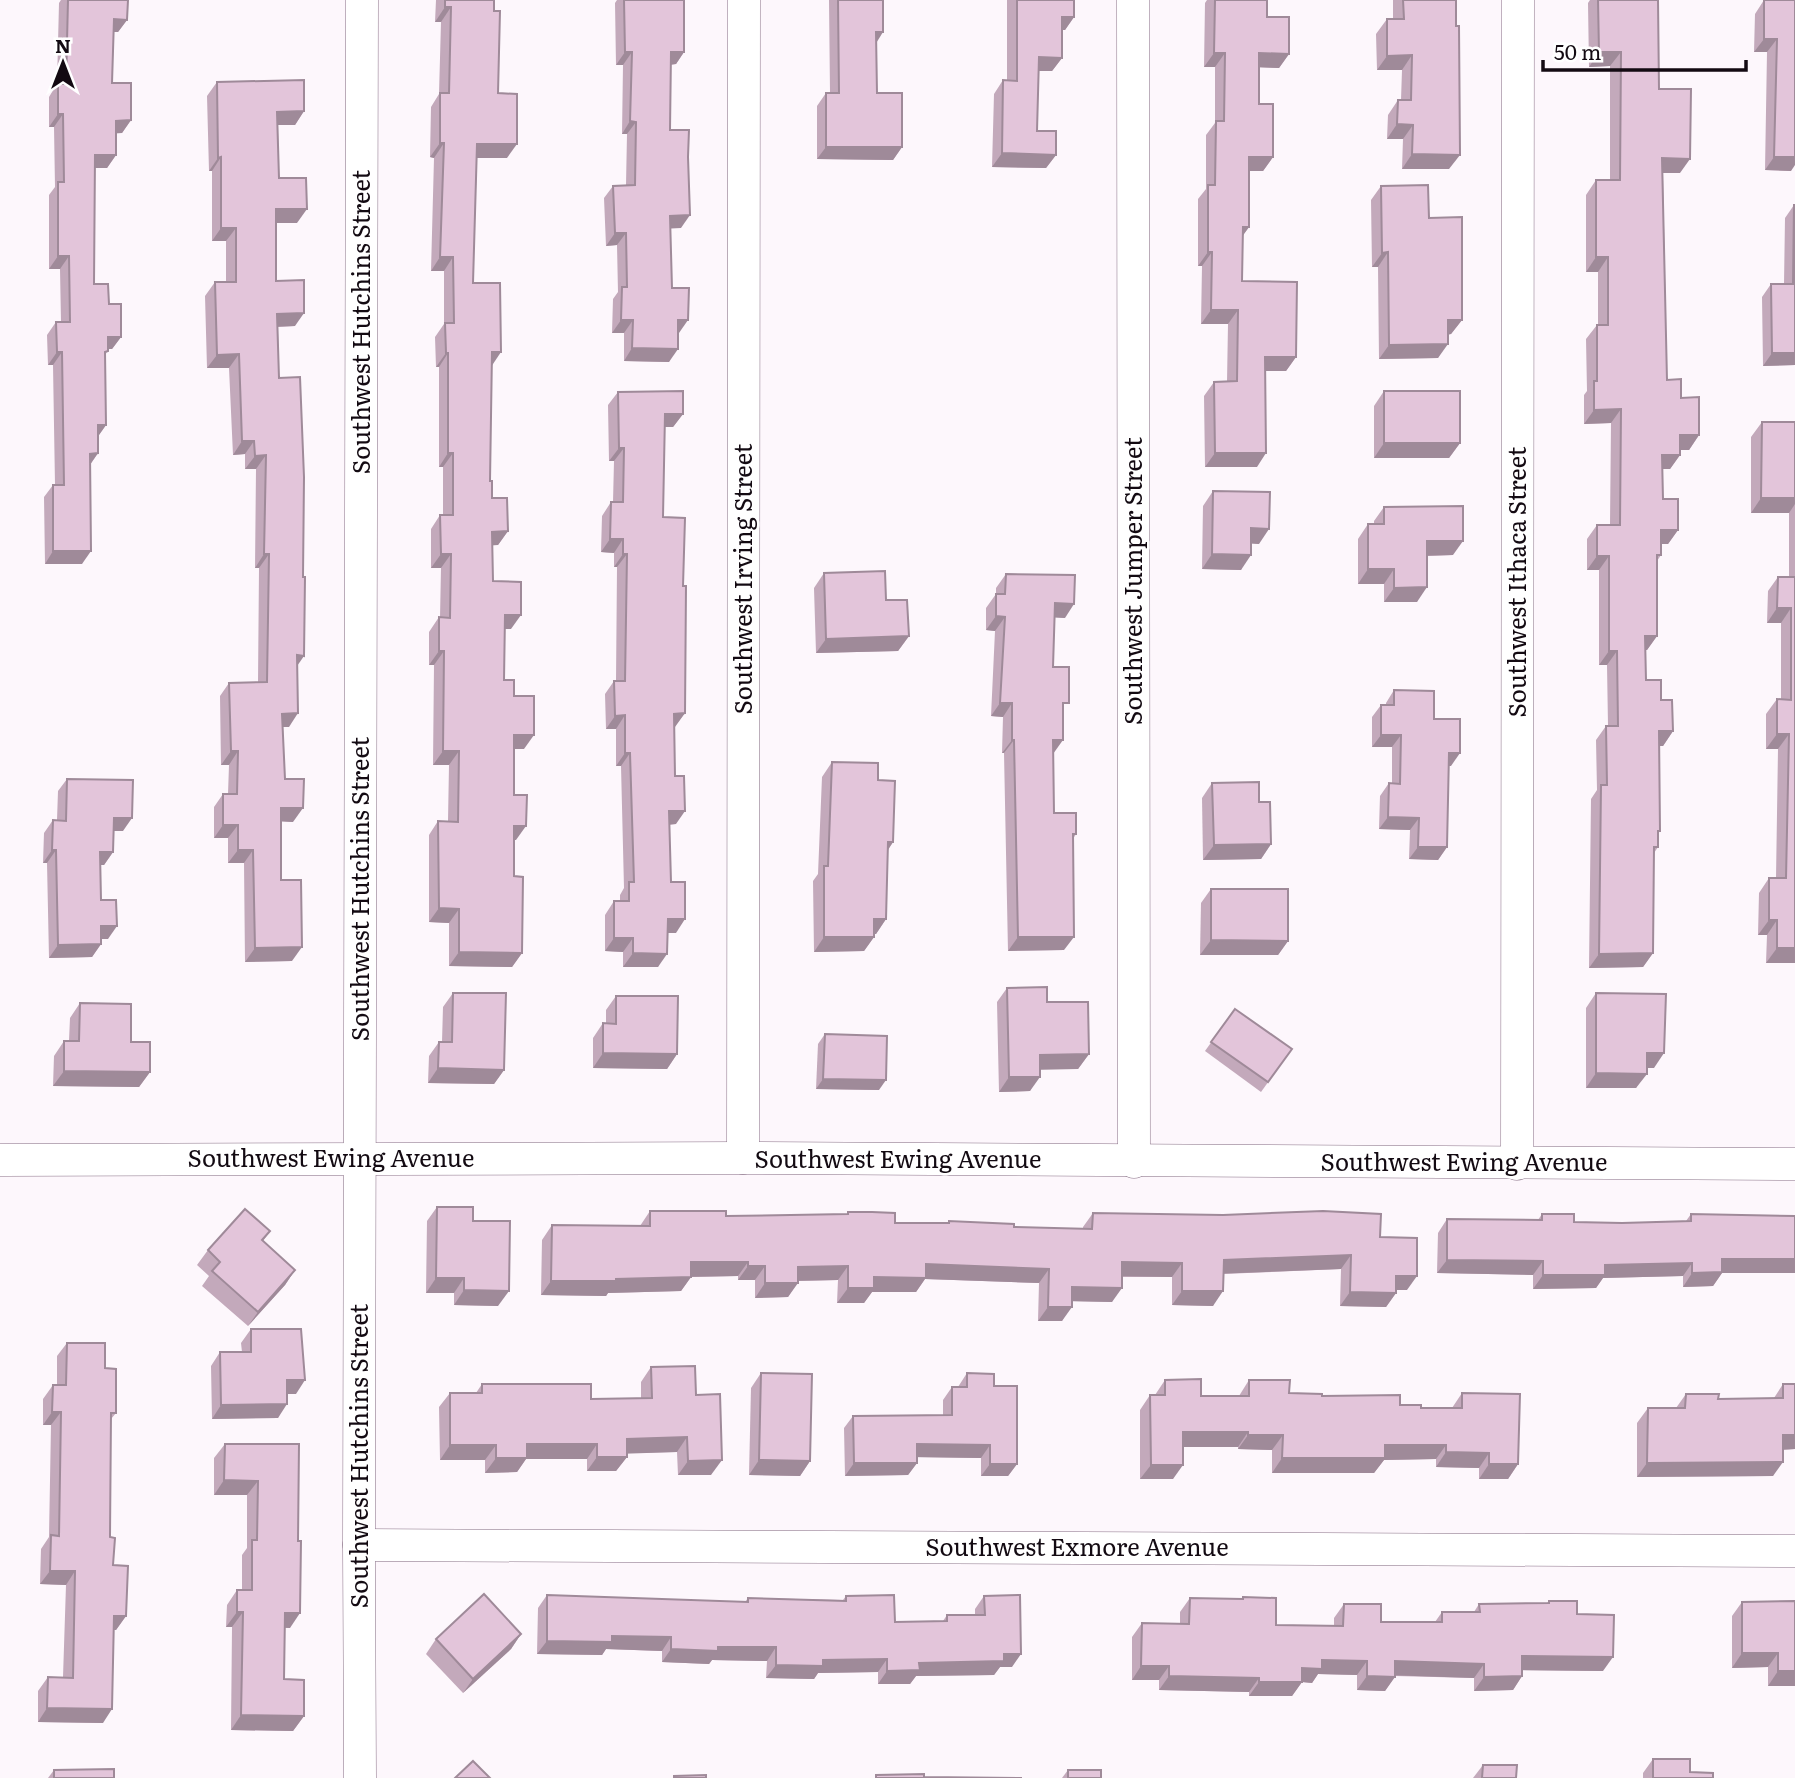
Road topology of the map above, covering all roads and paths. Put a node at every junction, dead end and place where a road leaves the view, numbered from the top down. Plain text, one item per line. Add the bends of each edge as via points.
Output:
1 (362, 0) edge
2 (744, 0) edge
3 (1133, 0) edge
4 (1518, 0) edge
5 (361, 1158) junction
6 (743, 1158) junction
7 (0, 1160) edge
8 (1134, 1162) junction
9 (1517, 1164) junction
10 (1795, 1164) edge
11 (359, 1545) junction
12 (1795, 1551) edge
13 (360, 1778) edge

1 - 5 street, Southwest Hutchins Street
2 - 6 street, Southwest Irving Street
3 - 8 street, Southwest Jumper Street
4 - 9 street, Southwest Ithaca Street
5 - 6 street, Southwest Ewing Avenue
5 - 7 street, Southwest Ewing Avenue
5 - 11 street, Southwest Hutchins Street
6 - 8 street, Southwest Ewing Avenue
8 - 9 street, Southwest Ewing Avenue
9 - 10 street, Southwest Ewing Avenue
11 - 12 street, Southwest Exmore Avenue
11 - 13 street, Southwest Hutchins Street

